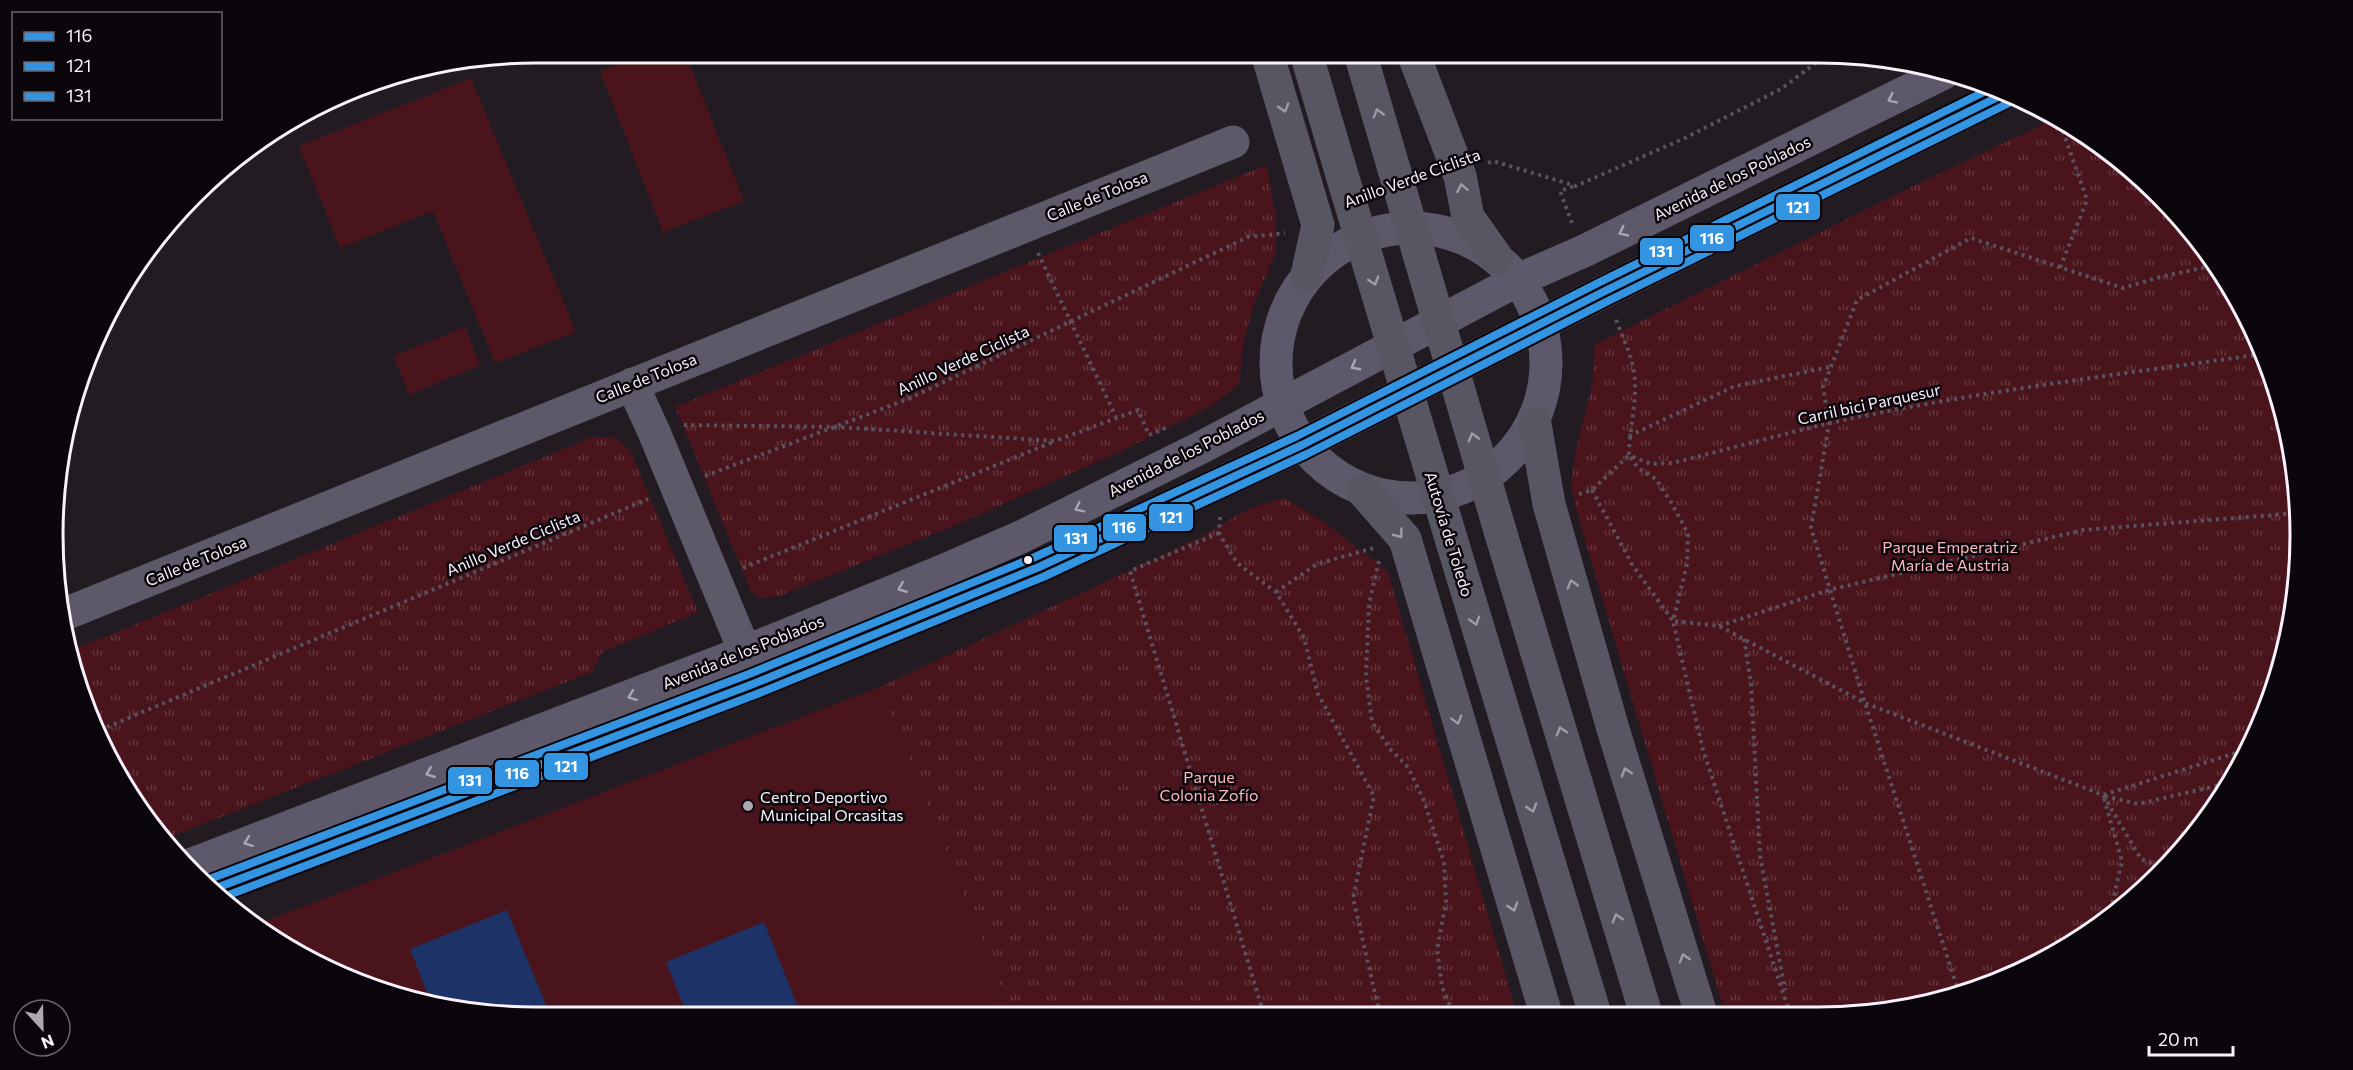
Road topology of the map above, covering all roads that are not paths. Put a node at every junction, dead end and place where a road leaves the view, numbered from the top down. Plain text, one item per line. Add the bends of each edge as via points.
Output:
1 (1270, 63) edge
2 (1309, 63) edge
3 (1363, 63) edge
4 (1417, 63) edge
5 (1934, 78) edge
6 (1996, 98) edge
7 (1233, 142) dead end
8 (1508, 269) junction
9 (1307, 275) junction
10 (1541, 325) junction
11 (632, 384) junction
12 (1281, 405) junction
13 (1535, 424) junction
14 (1302, 445) junction
15 (1362, 490) junction
16 (70, 612) edge
17 (745, 652) junction
18 (195, 863) edge
19 (220, 887) edge
20 (1544, 1007) edge
21 (1593, 1007) edge
22 (1644, 1007) edge
23 (1699, 1007) edge

1 -> 9 highway via 1318,225
2 -> 21 highway, Autovía de Toledo, bridge
22 -> 3 highway, bridge
8 -> 4 highway via 1468,218 1460,176
5 -> 8 main road, Avenida de los Poblados via 1584,251
6 - 10 main road, Avenida de los Poblados
7 - 11 street, Calle de Tolosa
8 - 9 main road, Avenida de los Poblados via 1457,235 1414,227 1364,235 1333,251
8 - 10 main road, Avenida de los Poblados
8 -> 12 main road, Avenida de los Poblados
9 - 12 main road, Avenida de los Poblados via 1288,305 1275,347 1274,368
10 - 13 main road, Avenida de los Poblados via 1545,389
10 - 14 main road, Avenida de los Poblados
11 - 16 street, Calle de Tolosa
11 - 17 street
12 - 14 main road, Avenida de los Poblados
12 -> 17 main road, Avenida de los Poblados via 1021,537
13 - 15 main road, Avenida de los Poblados via 1499,466 1446,494 1398,498
23 -> 13 highway via 1549,504
14 - 15 main road, Avenida de los Poblados via 1329,471
14 - 19 main road, Avenida de los Poblados via 933,612
15 -> 20 highway via 1404,539
17 -> 18 main road, Avenida de los Poblados

